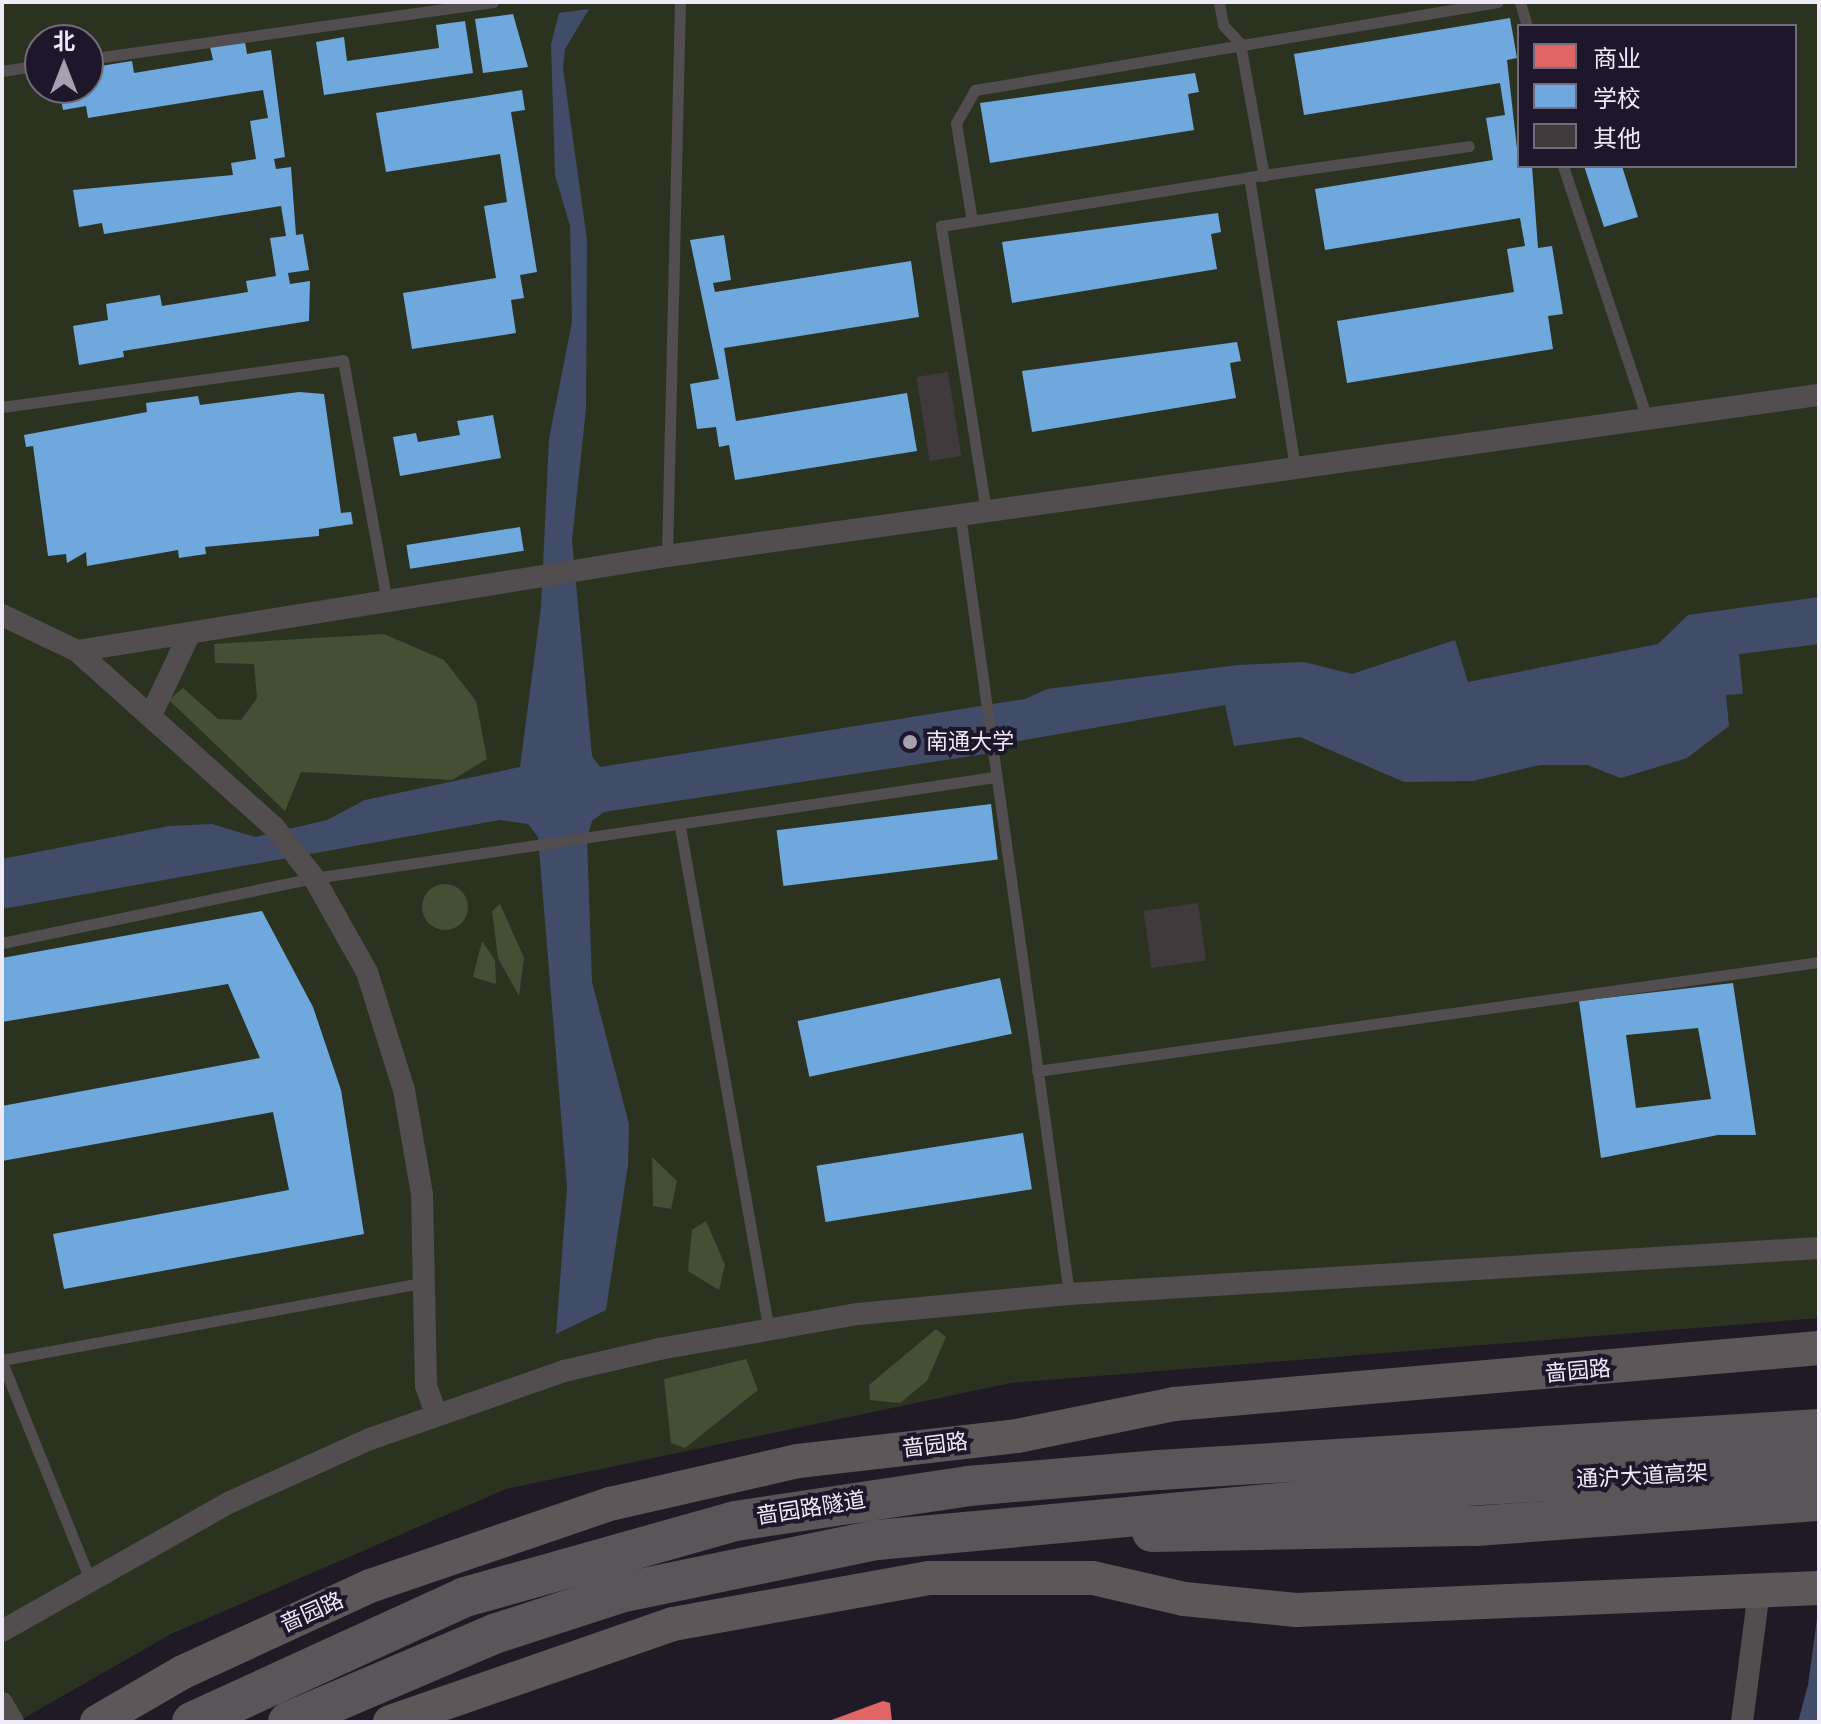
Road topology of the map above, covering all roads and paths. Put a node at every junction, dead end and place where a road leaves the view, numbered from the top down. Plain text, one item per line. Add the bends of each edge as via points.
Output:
1 (493, 2) edge
2 (680, 2) edge
3 (1219, 2) edge
4 (1498, 2) edge
5 (1520, 2) edge
6 (1526, 24) edge
7 (1240, 43) junction
8 (104, 57) edge
9 (24, 68) edge
10 (2, 71) edge
11 (1469, 146) dead end
12 (1564, 168) edge
13 (1264, 176) junction
14 (1249, 177) junction
15 (972, 221) junction
16 (1819, 395) edge
17 (2, 407) edge
18 (1647, 419) junction
19 (1295, 468) junction
20 (986, 511) junction
21 (960, 515) junction
22 (667, 556) junction
23 (387, 601) junction
24 (2, 615) edge
25 (190, 633) junction
26 (77, 651) junction
27 (151, 715) junction
28 (995, 777) junction
29 (680, 827) junction
30 (309, 870) junction
31 (2, 943) edge
32 (1819, 962) edge
33 (1037, 1071) junction
34 (1819, 1248) edge
35 (428, 1282) junction
36 (1069, 1294) junction
37 (770, 1331) junction
38 (1819, 1348) edge
39 (2, 1361) edge
40 (1819, 1401) edge
41 (436, 1414) junction
42 (1819, 1429) edge
43 (1819, 1465) edge
44 (1466, 1468) junction
45 (968, 1486) junction
46 (1819, 1501) edge
47 (1020, 1524) junction
48 (89, 1577) junction
49 (1816, 1588) edge
50 (1759, 1591) junction
51 (2, 1631) edge
52 (2, 1703) edge
53 (13, 1722) edge
54 (97, 1722) edge
55 (192, 1722) edge
56 (288, 1722) edge
57 (390, 1722) edge
58 (1742, 1722) edge

1 - 8 lane
2 - 22 lane
3 - 7 lane via 1223,25
4 - 7 lane
5 - 6 lane
7 - 13 lane
7 - 15 lane via 975,90 956,123
9 - 10 lane
11 - 13 lane
12 - 18 lane
13 - 14 lane
14 - 15 lane
14 - 19 lane
15 - 20 lane via 941,226
16 - 18 street
17 - 23 lane via 343,360
18 - 19 street
19 - 20 street
20 - 21 street
21 - 22 street
21 - 28 lane
22 - 23 street
23 - 25 street
24 - 26 street
25 - 26 street
25 - 27 street
26 - 27 street
27 - 30 street via 277,829
28 - 29 lane
28 - 33 lane
29 - 30 lane
29 - 37 lane
30 - 31 lane
30 - 35 street via 367,972 404,1090
32 - 33 lane
33 - 36 lane
34 - 36 street
35 - 39 lane
35 - 41 street via 426,1386
36 - 37 street via 858,1314
37 - 41 street via 564,1371
38 - 54 main road, 啬园路 via 1174,1404 1017,1436 798,1461 610,1504 370,1586 183,1672
39 - 48 lane
40 - 45 highway via 1184,1451
41 - 48 street via 228,1503
42 - 44 highway, 通沪大道高架
43 - 44 highway, 通沪大道高架
44 - 45 highway, 啬园路隧道
44 - 47 highway, 啬园路隧道
45 - 55 highway, 啬园路隧道 via 735,1521 612,1550 465,1597
46 - 47 highway via 1209,1536
47 - 56 highway, 啬园路隧道 via 877,1540 620,1593 468,1645
48 - 51 street
49 - 50 main road
50 - 57 main road via 1296,1610 1184,1599 1093,1578 929,1578 673,1624
50 - 58 street
52 - 53 street

